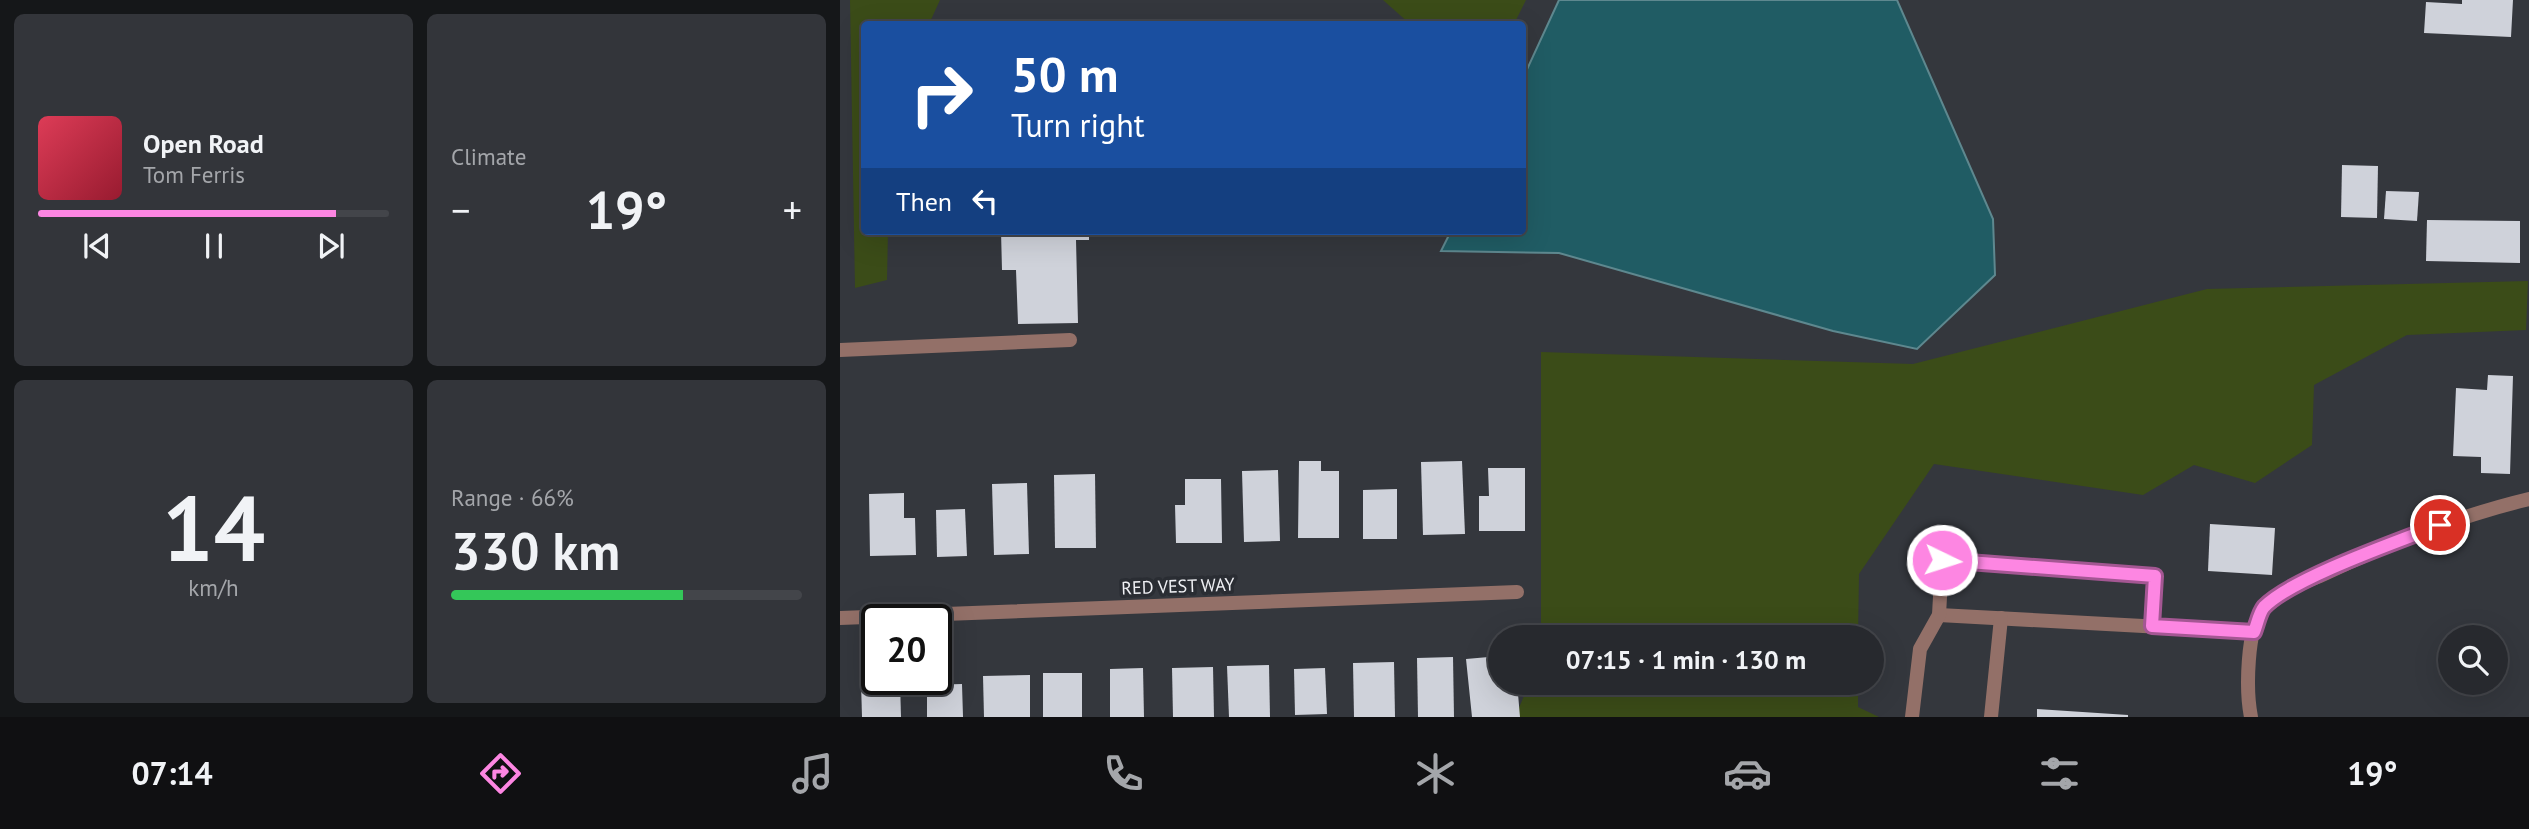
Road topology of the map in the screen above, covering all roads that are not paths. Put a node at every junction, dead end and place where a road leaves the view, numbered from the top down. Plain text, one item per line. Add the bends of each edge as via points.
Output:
1 (1070, 340) dead end
2 (840, 350) edge
3 (2529, 484) edge
4 (2529, 499) edge
5 (1517, 592) dead end
6 (1940, 615) junction
7 (840, 618) edge
8 (2001, 618) junction
9 (2152, 626) junction
10 (2254, 632) junction
11 (1912, 717) edge
12 (1991, 717) edge
13 (2251, 717) edge

1 - 2 street
3 - 4 street
4 - 10 street via 2463,516 2282,593 2262,609
5 - 7 street, RED VEST WAY
6 - 8 street
6 - 9 street via 1942,560 2155,576
6 - 11 street via 1920,649
8 - 9 street
8 - 12 street
9 - 10 street
10 - 13 street via 2249,662

